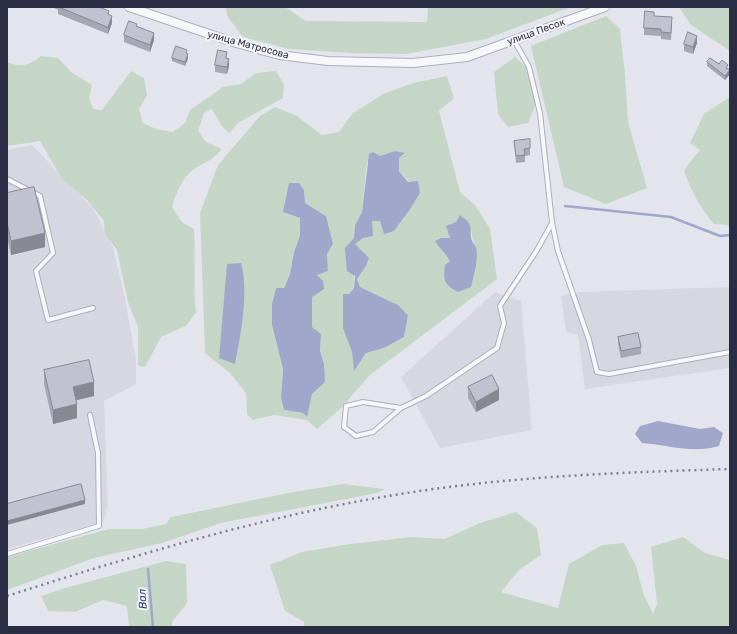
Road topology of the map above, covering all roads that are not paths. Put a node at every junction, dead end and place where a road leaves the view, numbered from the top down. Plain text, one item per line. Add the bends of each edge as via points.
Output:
1 (129, 7) edge
2 (605, 7) edge
3 (139, 9) edge
4 (514, 40) junction
5 (467, 57) joint
6 (7, 179) edge
7 (552, 222) junction
8 (93, 308) dead end
9 (730, 352) edge
10 (401, 408) junction
11 (90, 414) dead end
12 (7, 554) edge

1 - 3 street, улица Матросова
2 - 4 street, улица Песок
3 - 5 street, улица Матросова via 233,42 279,55 328,61 413,63
4 - 5 street, улица Песок
4 - 7 lane via 529,67 540,113
6 - 8 lane via 40,196 53,253 36,271 48,320
7 - 9 lane via 558,251 589,340 597,372 609,374
7 - 10 lane via 500,306 504,323 497,348 426,396
10 - 10 lane via 374,432 356,436 344,427 346,406 363,402
11 - 12 lane via 98,453 99,526

